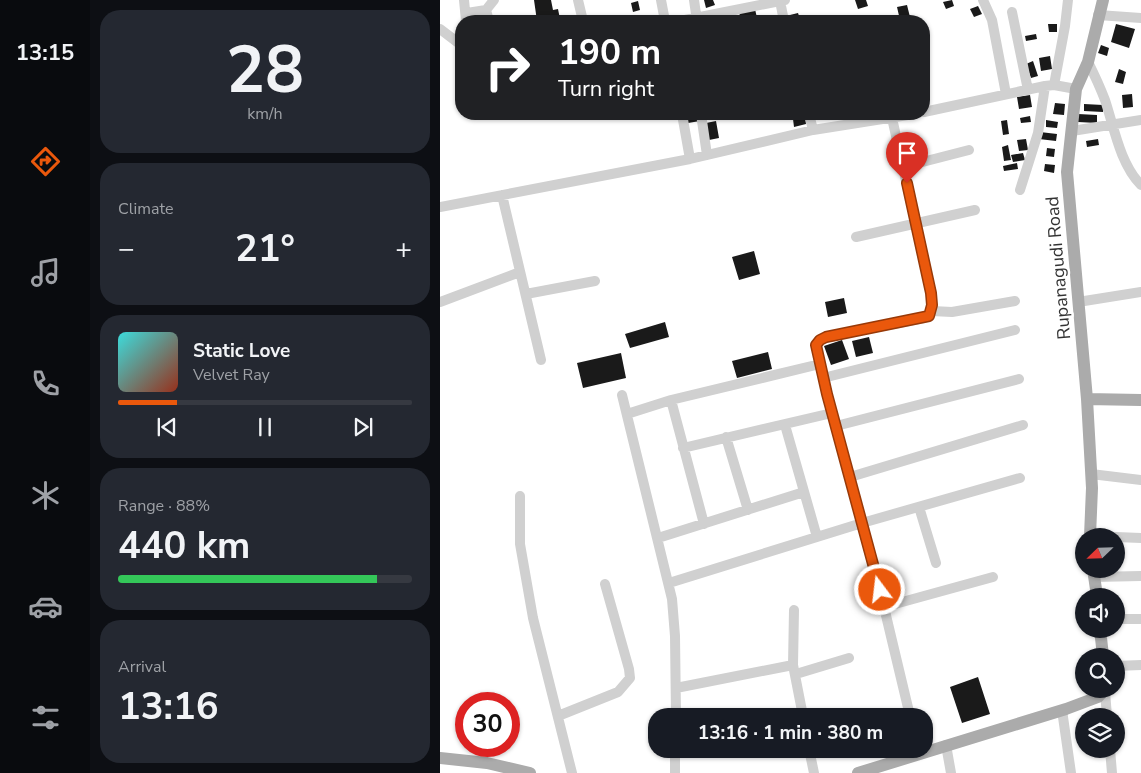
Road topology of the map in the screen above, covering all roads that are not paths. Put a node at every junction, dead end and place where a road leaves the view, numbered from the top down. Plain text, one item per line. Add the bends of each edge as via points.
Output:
1 (464, 0) edge
2 (494, 0) edge
3 (578, 0) edge
4 (661, 0) edge
5 (694, 0) edge
6 (983, 0) edge
7 (1068, 0) edge
8 (1103, 0) edge
9 (782, 1) edge
10 (755, 3) edge
11 (486, 10) junction
12 (1012, 12) dead end
13 (466, 15) edge
14 (472, 15) edge
15 (487, 15) edge
16 (581, 15) edge
17 (664, 15) edge
18 (696, 15) edge
19 (712, 15) edge
20 (783, 15) edge
21 (1098, 15) junction
22 (1141, 18) edge
23 (440, 29) edge
24 (455, 36) edge
25 (1088, 62) junction
26 (1050, 85) junction
27 (1028, 90) junction
28 (1076, 90) junction
29 (1006, 94) junction
30 (930, 111) edge
31 (683, 120) edge
32 (702, 120) edge
33 (810, 120) edge
34 (879, 120) edge
35 (892, 120) edge
36 (1141, 120) edge
37 (1112, 124) junction
38 (813, 130) junction
39 (1072, 131) junction
40 (970, 150) dead end
41 (707, 155) junction
42 (690, 159) junction
43 (903, 167) junction
44 (1141, 185) edge
45 (1020, 190) dead end
46 (502, 195) junction
47 (440, 207) edge
48 (974, 210) dead end
49 (916, 224) junction
50 (856, 237) dead end
51 (520, 272) junction
52 (596, 280) dead end
53 (1141, 292) edge
54 (526, 294) junction
55 (1015, 301) dead end
56 (440, 302) edge
57 (1078, 302) junction
58 (932, 311) junction
59 (1015, 330) dead end
60 (541, 360) dead end
61 (820, 364) junction
62 (823, 378) junction
63 (1019, 379) dead end
64 (622, 395) dead end
65 (1087, 399) junction
66 (671, 400) junction
67 (1141, 400) edge
68 (832, 413) junction
69 (627, 414) junction
70 (1023, 424) dead end
71 (785, 425) junction
72 (836, 426) junction
73 (726, 437) junction
74 (683, 448) junction
75 (1091, 474) junction
76 (850, 477) junction
77 (1020, 478) dead end
78 (1141, 480) edge
79 (804, 492) junction
80 (520, 496) dead end
81 (919, 507) junction
82 (748, 510) junction
83 (862, 523) junction
84 (704, 524) junction
85 (1091, 528) edge
86 (817, 537) junction
87 (1125, 537) edge
88 (658, 538) junction
89 (1141, 538) edge
90 (936, 563) dead end
91 (1125, 575) edge
92 (1141, 576) edge
93 (993, 577) dead end
94 (605, 584) dead end
95 (669, 584) junction
96 (884, 607) junction
97 (794, 610) dead end
98 (1125, 619) edge
99 (1141, 619) edge
100 (849, 658) dead end
101 (1141, 665) edge
102 (1125, 666) edge
103 (794, 669) junction
104 (676, 688) junction
105 (1095, 698) edge
106 (676, 708) edge
107 (801, 708) edge
108 (908, 708) edge
109 (1064, 710) junction
110 (558, 716) junction
111 (946, 744) junction
112 (933, 747) edge
113 (440, 758) edge
114 (675, 758) edge
115 (811, 758) edge
116 (899, 758) edge
117 (1111, 758) edge
118 (862, 772) edge
119 (530, 773) edge
120 (572, 773) edge
121 (675, 773) edge
122 (814, 773) edge
123 (951, 773) edge
124 (1071, 773) edge
125 (1112, 773) edge

1 - 13 street
2 - 11 street
3 - 16 street
4 - 17 street
5 - 18 street
6 - 29 street via 992,20
7 - 26 street via 1066,26
8 - 21 main road, Rupanagudi Road
9 - 10 street
9 - 20 street
10 - 19 street
11 - 14 street
11 - 15 street
12 - 27 street
21 - 22 street
21 - 25 main road, Rupanagudi Road
23 - 24 street
25 - 28 main road, Rupanagudi Road
25 - 37 street
26 - 27 street
26 - 28 street
26 - 45 street
27 - 29 street
28 - 39 main road, Rupanagudi Road
29 - 30 street
31 - 42 street
32 - 41 street
33 - 38 street
34 - 38 street
35 - 43 street
36 - 37 street
37 - 39 street
37 - 44 street via 1134,178
38 - 41 street
39 - 57 main road, Rupanagudi Road via 1067,172
40 - 43 street
41 - 42 street
42 - 46 street
43 - 49 street
46 - 47 street
46 - 51 street
48 - 49 street
49 - 50 street
49 - 58 street
51 - 54 street
51 - 56 street
52 - 54 street
53 - 57 street
54 - 60 street
55 - 58 street via 952,312
57 - 65 main road, Rupanagudi Road
58 - 61 street via 924,318 820,340 816,345
59 - 62 street
61 - 62 street
61 - 66 street
62 - 68 street
63 - 72 street
64 - 69 street
65 - 67 main road
65 - 75 main road, Rupanagudi Road
66 - 69 street
66 - 74 street
68 - 71 street
68 - 72 street
69 - 88 street
70 - 76 street
71 - 73 street
71 - 79 street
72 - 76 street
73 - 74 street
73 - 82 street
74 - 84 street
75 - 78 street
75 - 85 main road, Rupanagudi Road
76 - 83 street
77 - 81 street
79 - 82 street
79 - 86 street
80 - 110 street via 520,544 533,618
81 - 83 street
81 - 90 street
82 - 84 street
83 - 86 street
83 - 96 street
84 - 88 street
86 - 95 street
87 - 89 street
88 - 95 street
91 - 92 street
93 - 96 street
94 - 110 street via 630,678 618,692
95 - 104 street
96 - 108 street
97 - 103 street
98 - 99 street
100 - 103 street
101 - 102 street
103 - 104 street
103 - 107 street
104 - 106 street
105 - 109 main road
109 - 111 main road
109 - 124 street
110 - 120 street
111 - 112 main road
111 - 123 street
113 - 119 main road via 487,762
114 - 121 street
115 - 122 street
116 - 118 main road
117 - 125 street

